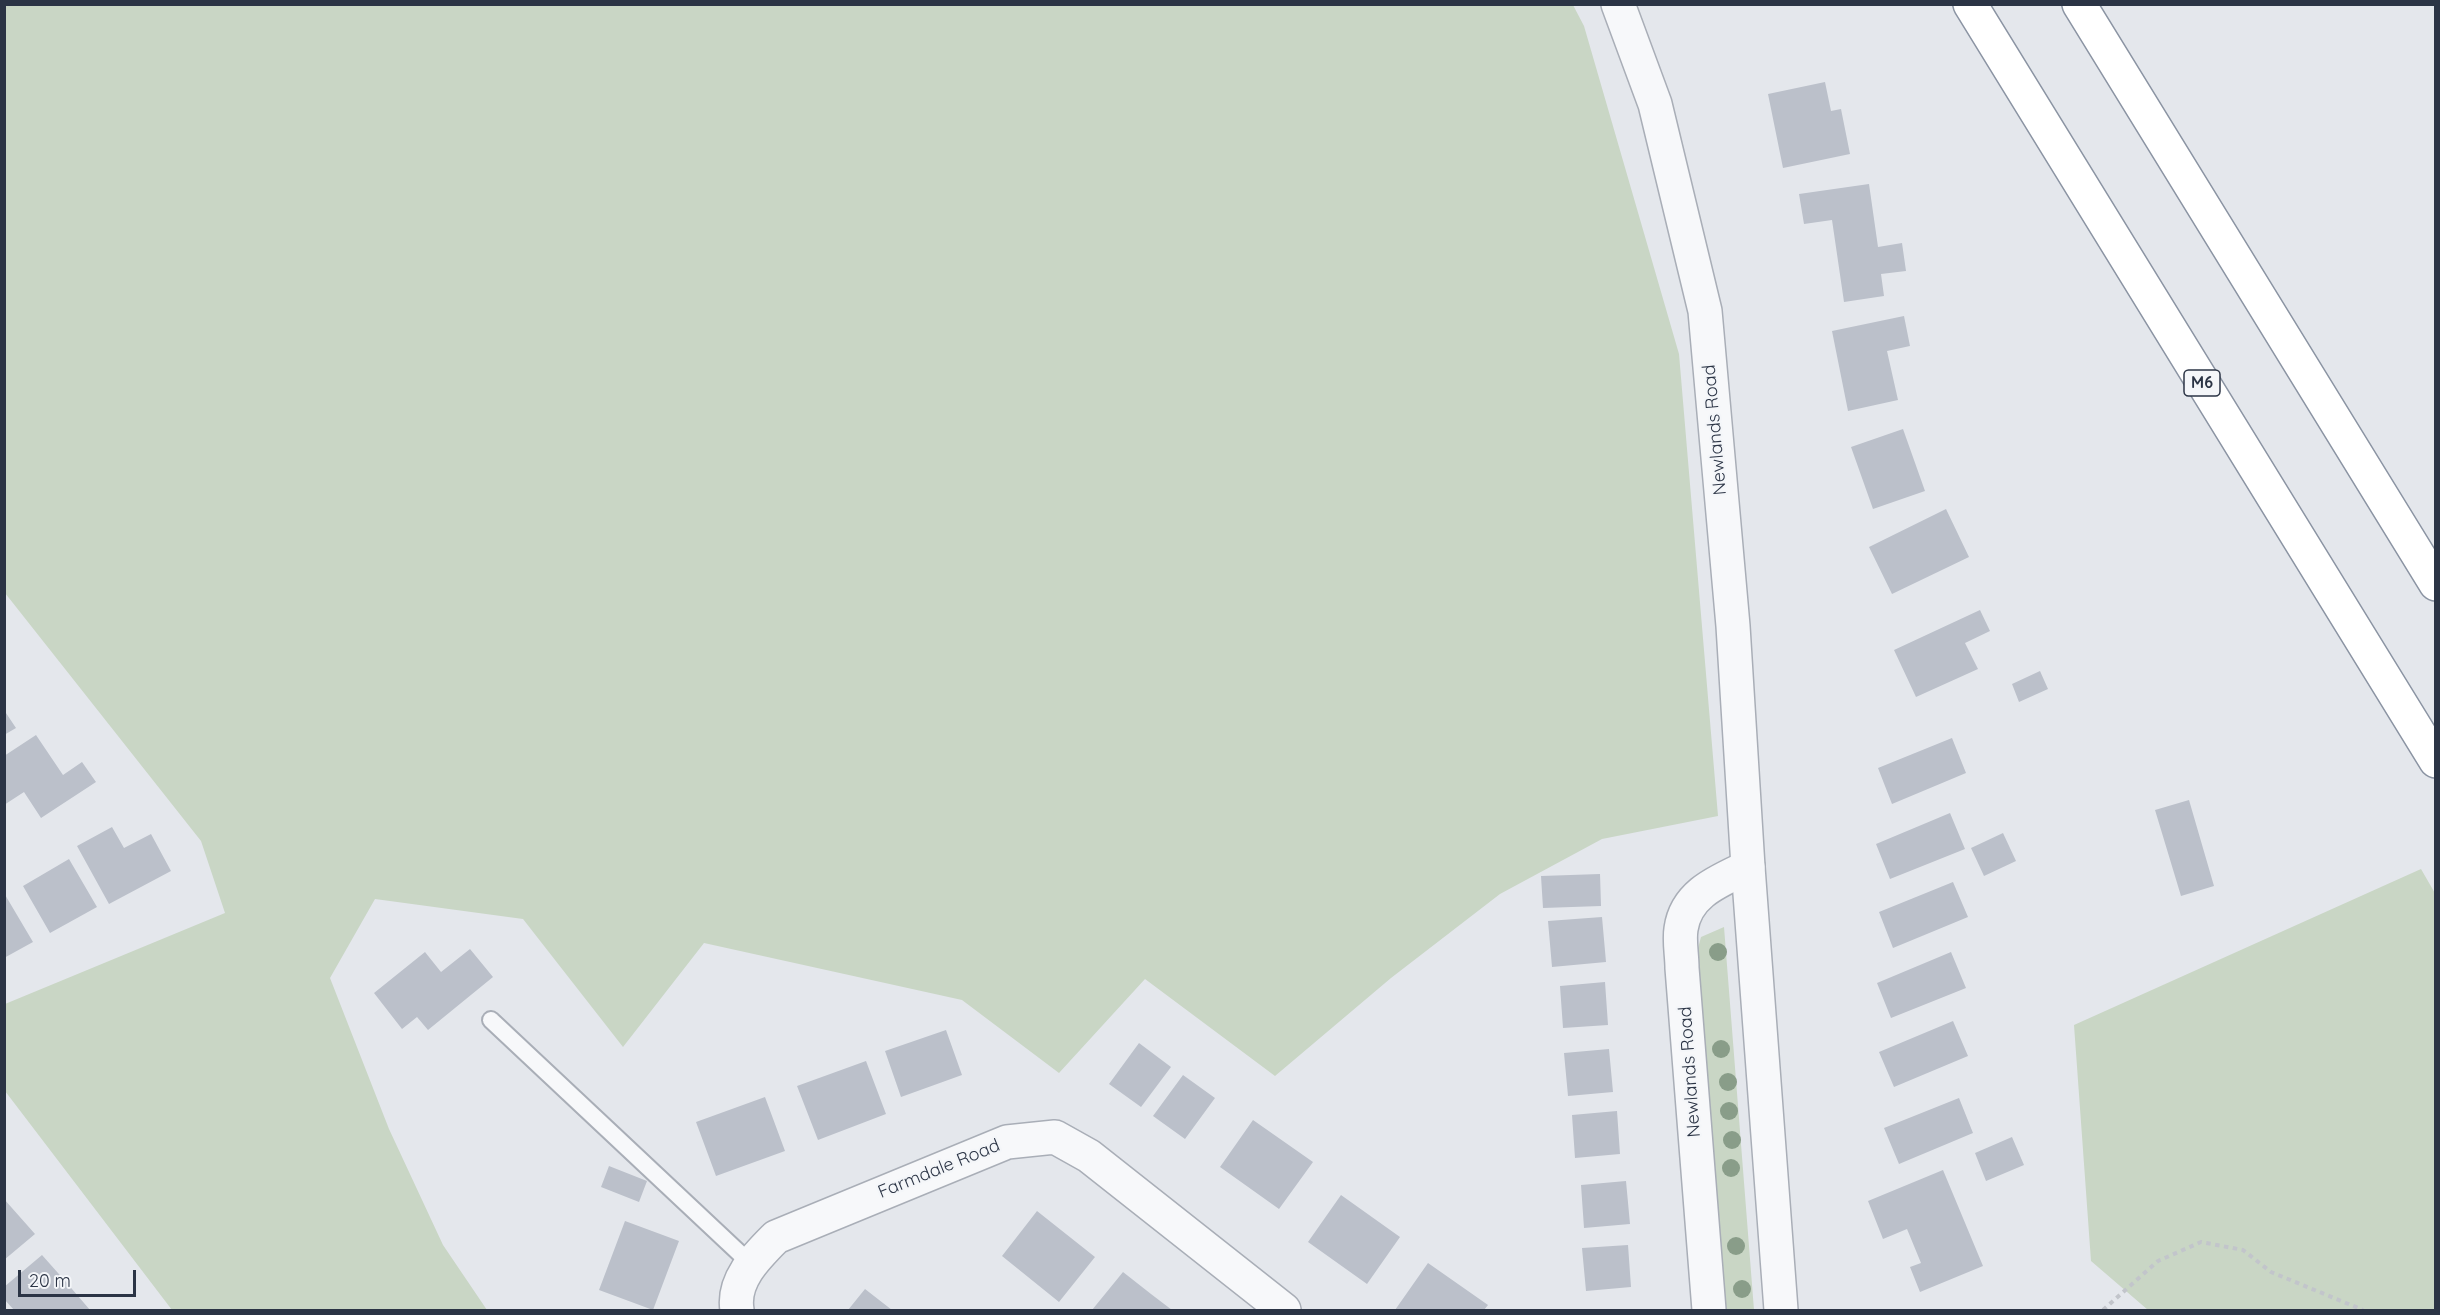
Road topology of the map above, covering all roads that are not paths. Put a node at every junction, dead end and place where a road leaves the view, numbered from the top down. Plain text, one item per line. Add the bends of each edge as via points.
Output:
1 (1618, 4) edge
2 (1970, 4) edge
3 (2079, 4) edge
4 (2436, 584) edge
5 (2436, 761) edge
6 (1748, 867) junction
7 (491, 1020) dead end
8 (750, 1263) junction
9 (736, 1311) edge
10 (1284, 1311) edge
11 (1709, 1311) edge
12 (1780, 1311) edge

1 - 6 street, Newlands Road via 1655,104 1705,311 1732,614
2 - 5 highway, M6
3 - 4 highway
6 - 11 street, Newlands Road via 1707,887 1688,906 1681,929
6 - 12 street, Newlands Road
7 - 8 lane
8 - 9 street, Farmdale Road via 735,1300
8 - 10 street, Farmdale Road via 777,1237 894,1186 1007,1142 1055,1137 1089,1156

